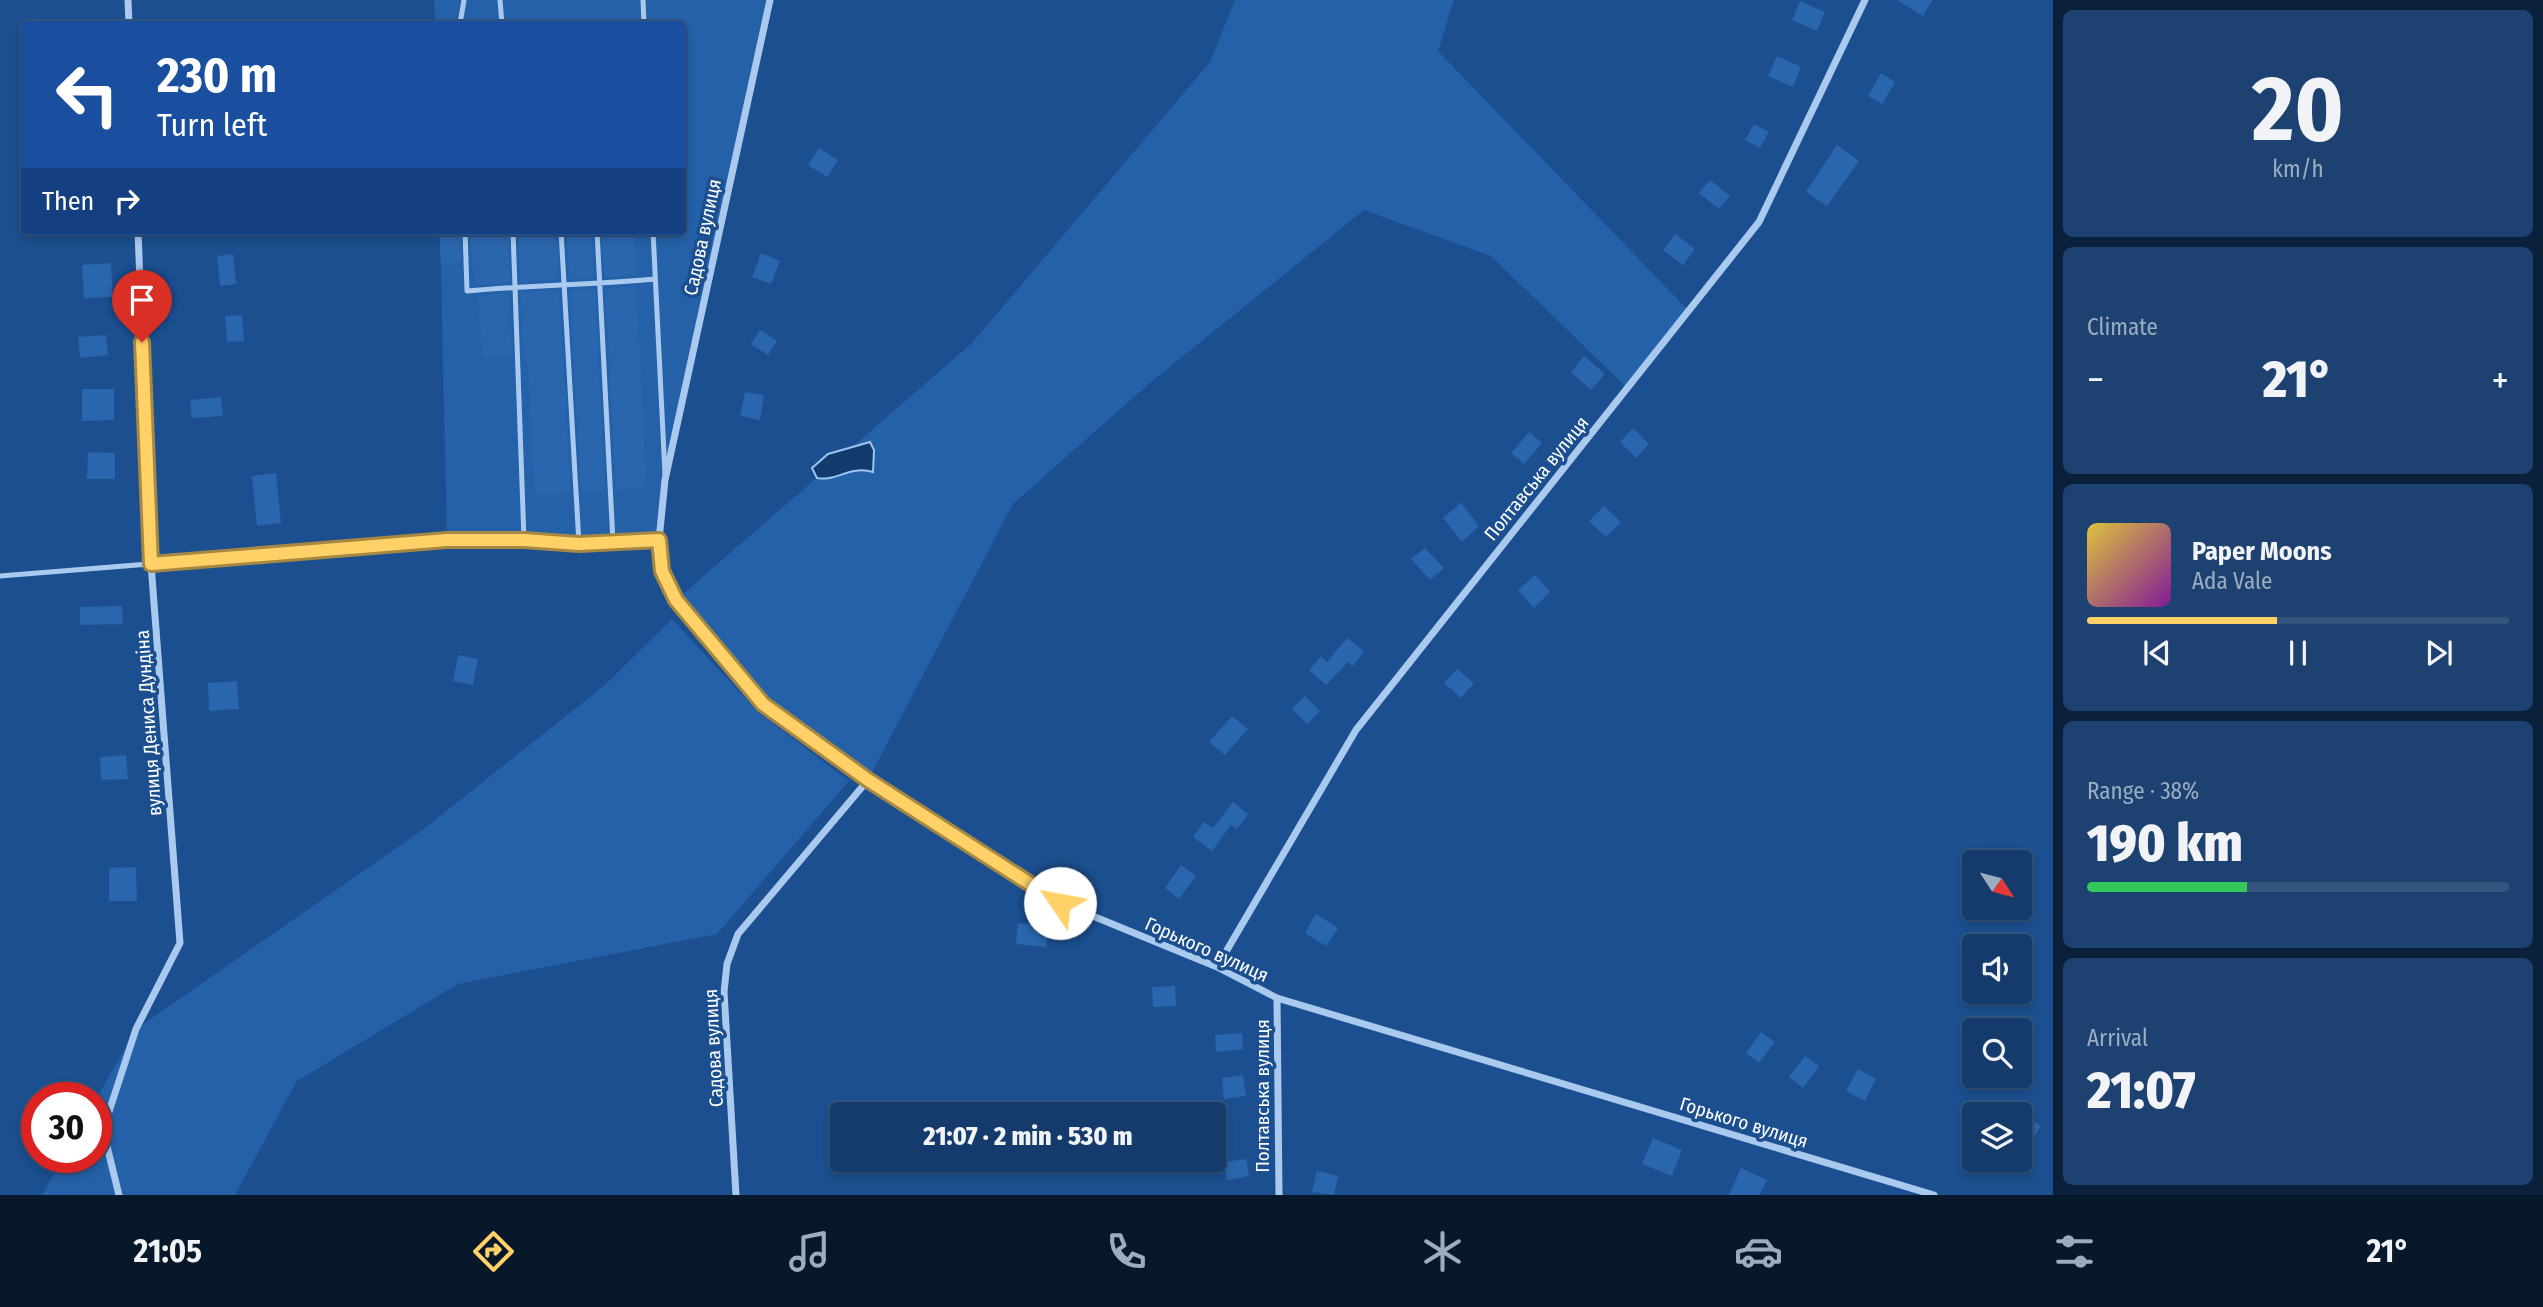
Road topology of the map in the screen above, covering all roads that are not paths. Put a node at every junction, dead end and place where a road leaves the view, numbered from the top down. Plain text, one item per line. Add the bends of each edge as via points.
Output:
1 (128, 0) edge
2 (464, 0) edge
3 (500, 0) edge
4 (643, 0) edge
5 (770, 0) edge
6 (1865, 0) edge
7 (129, 21) edge
8 (460, 21) edge
9 (502, 21) edge
10 (644, 21) edge
11 (138, 235) edge
12 (465, 235) edge
13 (513, 235) edge
14 (561, 235) edge
15 (597, 235) edge
16 (653, 235) edge
17 (655, 279) junction
18 (565, 285) junction
19 (600, 285) junction
20 (516, 286) junction
21 (665, 480) junction
22 (524, 540) junction
23 (659, 540) junction
24 (613, 542) junction
25 (579, 544) junction
26 (151, 564) junction
27 (0, 576) edge
28 (868, 780) junction
29 (1217, 967) junction
30 (1277, 998) junction
31 (119, 1195) edge
32 (736, 1195) edge
33 (1279, 1195) edge
34 (1934, 1195) edge

1 - 7 street
2 - 8 lane
3 - 9 lane
4 - 10 lane
5 - 21 street, Садова вулиця
6 - 29 street, Полтавська вулиця via 1759,222 1356,730
11 - 26 street, вулиця Дениса Дундіна
12 - 20 lane via 467,291
13 - 20 lane
14 - 18 lane
15 - 19 lane
16 - 17 lane
17 - 19 lane
17 - 21 lane
18 - 19 lane
18 - 20 lane
18 - 25 lane
19 - 24 lane
20 - 22 lane
21 - 23 street, Горького вулиця
22 - 25 lane
22 - 26 lane via 447,540
23 - 24 lane
23 - 28 street, Горького вулиця via 662,571 676,600 763,704
24 - 25 lane
26 - 27 lane
26 - 31 street, вулиця Дениса Дундіна via 180,943 136,1029 103,1130
28 - 29 street, Горького вулиця via 1060,903
28 - 32 street, Садова вулиця via 738,934 727,964 724,992
29 - 30 street, Горького вулиця
30 - 33 street, Полтавська вулиця
30 - 34 street, Горького вулиця

